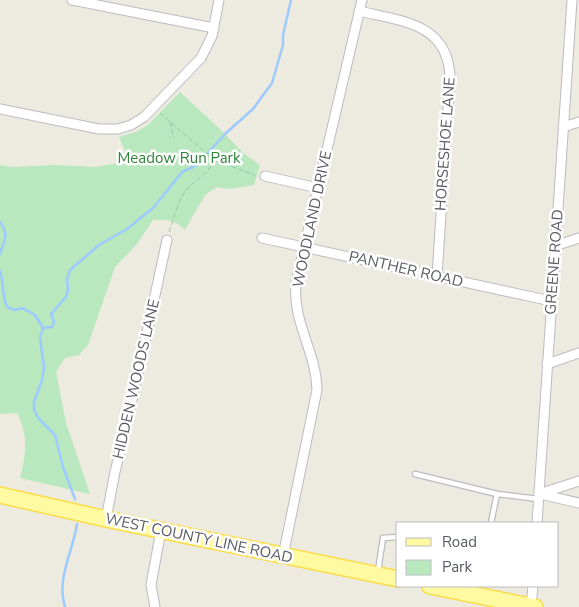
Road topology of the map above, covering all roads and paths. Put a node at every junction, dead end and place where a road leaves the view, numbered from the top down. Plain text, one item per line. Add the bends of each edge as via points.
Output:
1 (72, 0) edge
2 (219, 0) edge
3 (362, 0) edge
4 (574, 5) edge
5 (359, 11) junction
6 (214, 28) junction
7 (154, 107) junction
8 (0, 109) edge
9 (169, 121) junction
10 (579, 122) edge
11 (563, 127) junction
12 (174, 138) dead end
13 (214, 160) junction
14 (265, 176) joint
15 (318, 188) junction
16 (262, 238) dead end
17 (579, 238) edge
18 (167, 240) joint
19 (555, 246) junction
20 (305, 247) junction
21 (437, 276) junction
22 (551, 301) junction
23 (579, 353) edge
24 (547, 364) junction
25 (415, 474) dead end
26 (579, 481) edge
27 (497, 494) junction
28 (0, 495) edge
29 (539, 497) junction
30 (579, 503) edge
31 (106, 519) junction
32 (491, 522) edge
33 (537, 522) edge
34 (161, 530) junction
35 (396, 537) edge
36 (283, 556) junction
37 (378, 575) junction
38 (396, 579) edge
39 (435, 587) edge
40 (533, 587) edge
41 (155, 607) edge
42 (533, 607) edge

1 - 6 street
2 - 6 street
3 - 5 street, WOODLAND DRIVE
4 - 11 street, GREENE ROAD
5 - 15 street, WOODLAND DRIVE
5 - 21 street, HORSESHOE LANE via 424,29 434,36 448,59 450,77
6 - 7 street via 202,58
7 - 8 street via 131,125 107,130
7 - 9 path
9 - 12 path
9 - 13 path
10 - 11 street
11 - 19 street, GREENE ROAD
13 - 14 path via 246,173
13 - 18 path via 207,173 184,194
14 - 15 street
15 - 20 street, WOODLAND DRIVE
16 - 20 street, PANTHER ROAD
17 - 19 street
18 - 31 street, HIDDEN WOODS LANE
19 - 22 street, GREENE ROAD
20 - 21 street, PANTHER ROAD
20 - 36 street, WOODLAND DRIVE via 296,282 296,305 314,367 316,390
21 - 22 street, PANTHER ROAD
22 - 24 street, GREENE ROAD
23 - 24 street
24 - 29 street, GREENE ROAD
25 - 27 lane
26 - 29 street
27 - 29 lane
27 - 32 lane
28 - 31 main road, WEST COUNTY LINE ROAD
29 - 30 street
29 - 33 street, GREENE ROAD
31 - 34 main road, WEST COUNTY LINE ROAD
34 - 36 main road, WEST COUNTY LINE ROAD
34 - 41 street via 151,585
35 - 37 lane via 384,538
36 - 37 main road, WEST COUNTY LINE ROAD
37 - 38 main road, WEST COUNTY LINE ROAD
39 - 42 main road
40 - 42 street

